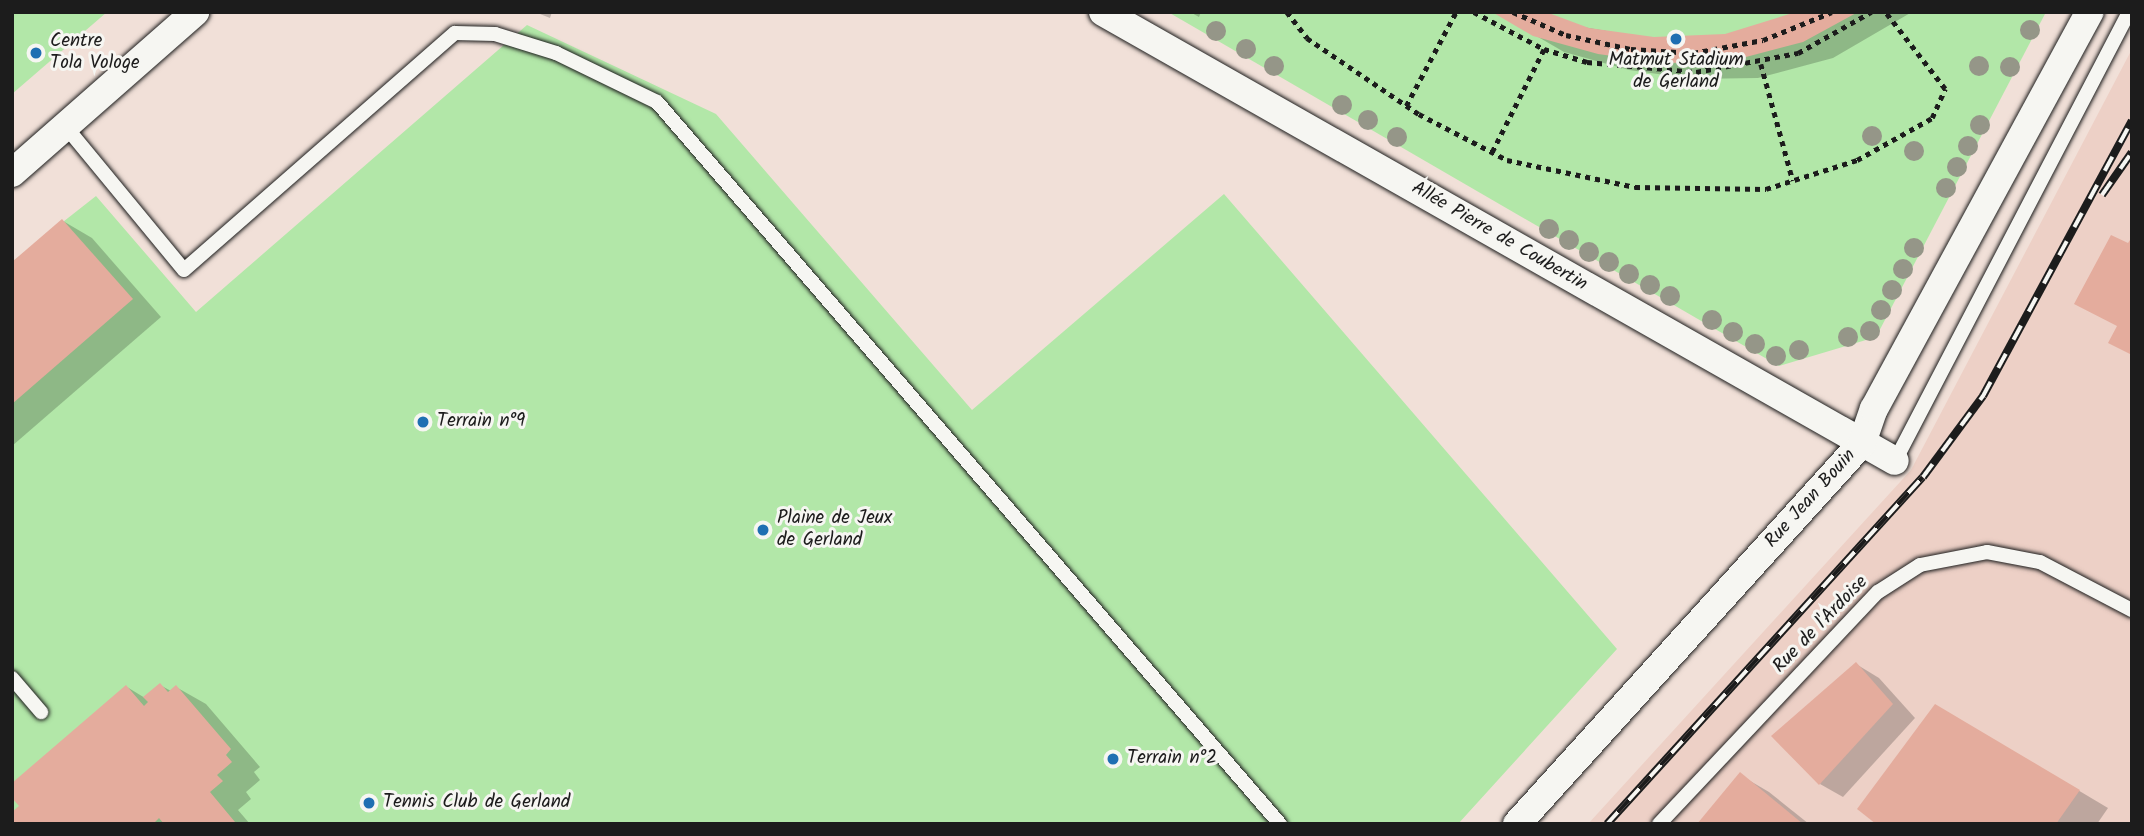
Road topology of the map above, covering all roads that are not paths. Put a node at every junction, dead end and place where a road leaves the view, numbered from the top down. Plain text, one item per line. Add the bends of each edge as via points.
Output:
1 (195, 12) edge
2 (1103, 12) edge
3 (2090, 12) edge
4 (2129, 12) edge
5 (66, 127) junction
6 (12, 173) edge
7 (1862, 443) junction
8 (1895, 461) joint
9 (2132, 610) edge
10 (12, 678) edge
11 (41, 712) dead end
12 (1280, 824) edge
13 (1517, 824) edge
14 (1659, 824) edge

1 - 5 street
2 - 7 street, Allée Pierre de Coubertin
3 - 7 street, Rue Jean Bouin via 1874,409
4 - 8 lane
5 - 6 street
5 - 12 lane via 184,270 455,33 495,34 556,53 657,102
7 - 8 street, Allée Pierre de Coubertin
7 - 13 street, Rue Jean Bouin
9 - 14 lane, Rue de l'Ardoise via 2040,562 1987,552 1920,565 1878,592
10 - 11 lane

